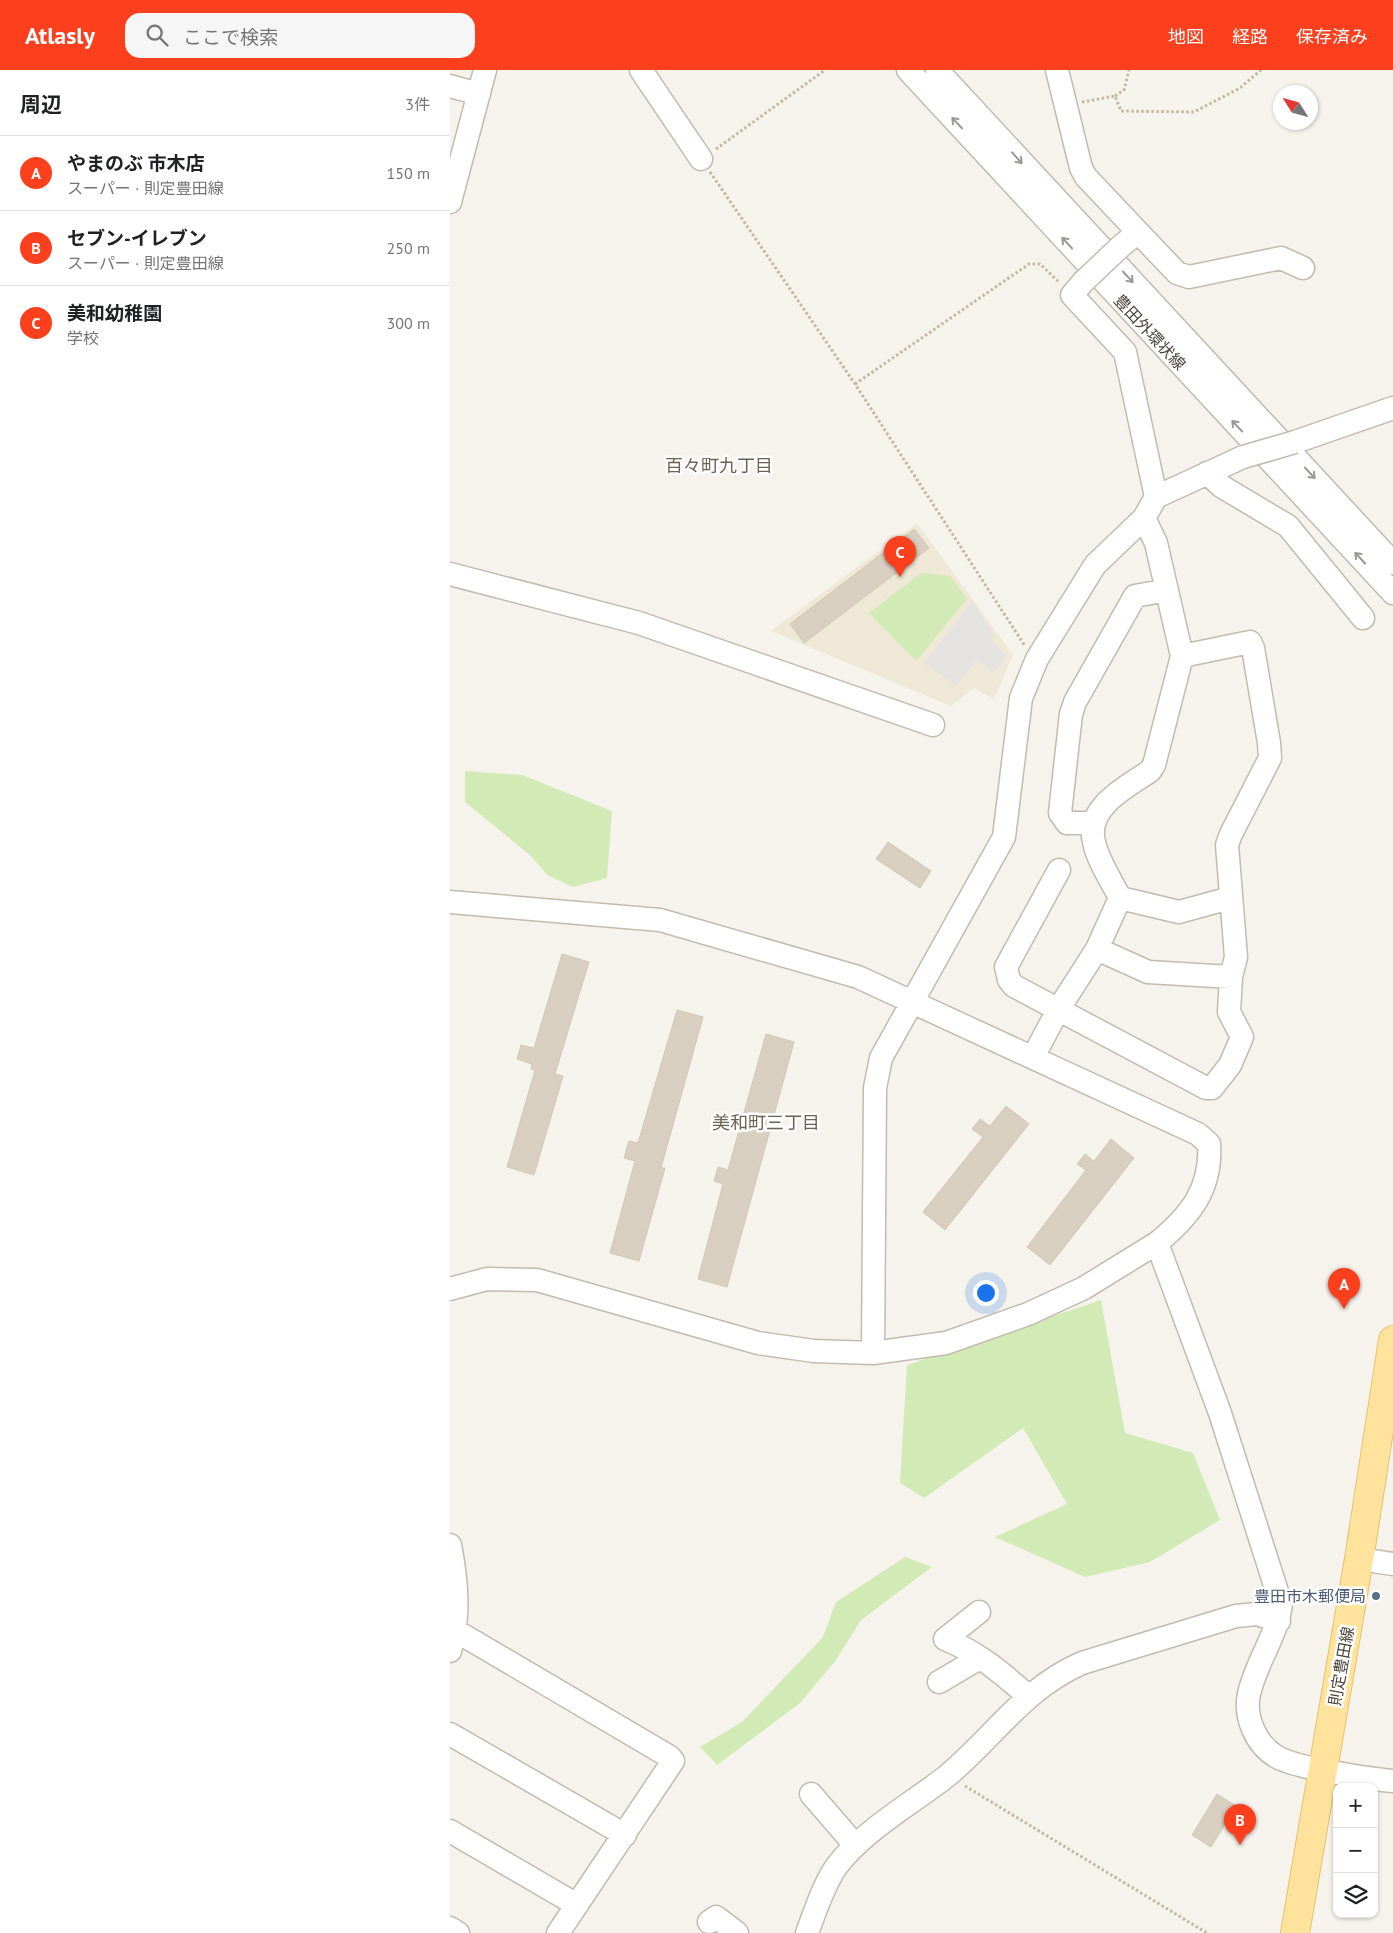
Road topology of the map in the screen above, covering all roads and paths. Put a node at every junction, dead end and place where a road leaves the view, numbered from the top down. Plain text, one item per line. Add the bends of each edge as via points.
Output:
1 (485, 70) edge
2 (641, 70) edge
3 (825, 70) edge
4 (908, 70) edge
5 (937, 70) edge
6 (1057, 70) edge
7 (1129, 70) edge
8 (1261, 70) edge
9 (450, 86) edge
10 (479, 94) junction
11 (1114, 96) junction
12 (1067, 105) junction
13 (702, 159) junction
14 (450, 202) edge
15 (1138, 232) junction
16 (1303, 268) dead end
17 (1078, 289) junction
18 (855, 384) junction
19 (1393, 408) edge
20 (1208, 473) junction
21 (1156, 497) junction
22 (1144, 518) junction
23 (1393, 563) edge
24 (450, 574) edge
25 (1167, 590) junction
26 (1393, 593) edge
27 (1363, 618) dead end
28 (1182, 656) junction
29 (1036, 659) junction
30 (933, 724) dead end
31 (1094, 823) junction
32 (1059, 870) dead end
33 (1120, 898) junction
34 (1230, 898) junction
35 (450, 902) edge
36 (1097, 949) junction
37 (1231, 978) junction
38 (912, 1000) junction
39 (1058, 1010) junction
40 (1033, 1057) junction
41 (1157, 1243) junction
42 (450, 1289) edge
43 (1393, 1340) edge
44 (873, 1353) junction
45 (450, 1545) edge
46 (1360, 1559) junction
47 (1393, 1564) edge
48 (979, 1612) dead end
49 (1279, 1620) junction
50 (453, 1641) edge
51 (978, 1659) junction
52 (939, 1682) dead end
53 (1028, 1696) junction
54 (450, 1734) edge
55 (1324, 1770) junction
56 (947, 1775) junction
57 (1393, 1781) edge
58 (811, 1794) dead end
59 (450, 1831) edge
60 (625, 1835) junction
61 (855, 1845) junction
62 (577, 1905) junction
63 (709, 1922) dead end
64 (450, 1928) edge
65 (458, 1933) edge
66 (558, 1933) edge
67 (736, 1933) edge
68 (807, 1933) edge
69 (1207, 1933) edge
70 (1295, 1933) edge

1 - 10 street
2 - 13 street
3 - 13 path
26 -> 4 street, 豊田外環状線
5 -> 23 street, 豊田外環状線
6 - 12 street
7 - 11 path via 1124,90
8 - 11 path via 1240,88 1194,112 1121,111
9 - 10 street
10 - 14 street
11 - 12 path
12 - 15 street via 1081,168 1086,177
13 - 18 path
15 - 16 street via 1178,273 1189,277 1281,258
15 - 17 street, bridge
17 - 18 path via 1040,264 1029,264
17 - 21 street via 1125,352
18 - 29 path via 1018,638
19 - 20 street, bridge via 1243,457
20 - 21 street
20 - 27 street via 1221,486 1288,526
21 - 22 street
22 - 25 street via 1156,543
22 - 29 street via 1095,565
24 - 30 street via 639,622
25 - 28 street
25 - 31 street via 1135,596 1070,714 1060,813 1067,822
28 - 31 street via 1154,764 1150,771 1106,803
28 - 34 street via 1250,642 1253,648 1270,758 1227,846
29 - 38 street via 1021,698 1004,836
31 - 33 street via 1093,841
32 - 39 street via 1006,966 1014,986
33 - 34 street via 1179,912
33 - 36 street
34 - 37 street via 1236,957
35 - 38 street via 660,920 858,977
36 - 37 street via 1148,972
36 - 39 street
37 - 39 street via 1230,1012 1242,1037 1230,1065 1212,1088 1206,1088
38 - 40 street
38 - 44 street via 882,1058 875,1088
39 - 40 street
40 - 41 street via 1198,1134 1209,1144 1210,1165 1191,1209 1180,1224
41 - 44 street via 1084,1288 1028,1314 946,1343
41 - 49 street via 1245,1488 1278,1590 1281,1604
42 - 44 street via 487,1279 537,1280 758,1343 814,1352
43 - 46 main road, 則定豊田線
45 - 50 street via 456,1579
46 - 47 street
46 - 55 main road, 則定豊田線
48 - 51 street via 945,1639 966,1648
49 - 53 street via 1257,1614 1236,1616 1082,1663 1065,1670
49 - 55 street via 1249,1694 1247,1708 1251,1724 1264,1746 1276,1757
50 - 60 street via 670,1757 672,1765
51 - 52 street
51 - 53 street via 992,1664
53 - 56 street
54 - 60 street
55 - 57 street
55 - 70 main road, 則定豊田線
56 - 61 street
56 - 69 path
58 - 61 street
59 - 62 street
60 - 62 street
61 - 68 street via 836,1868
62 - 66 street
63 - 67 street via 716,1917
64 - 65 street

